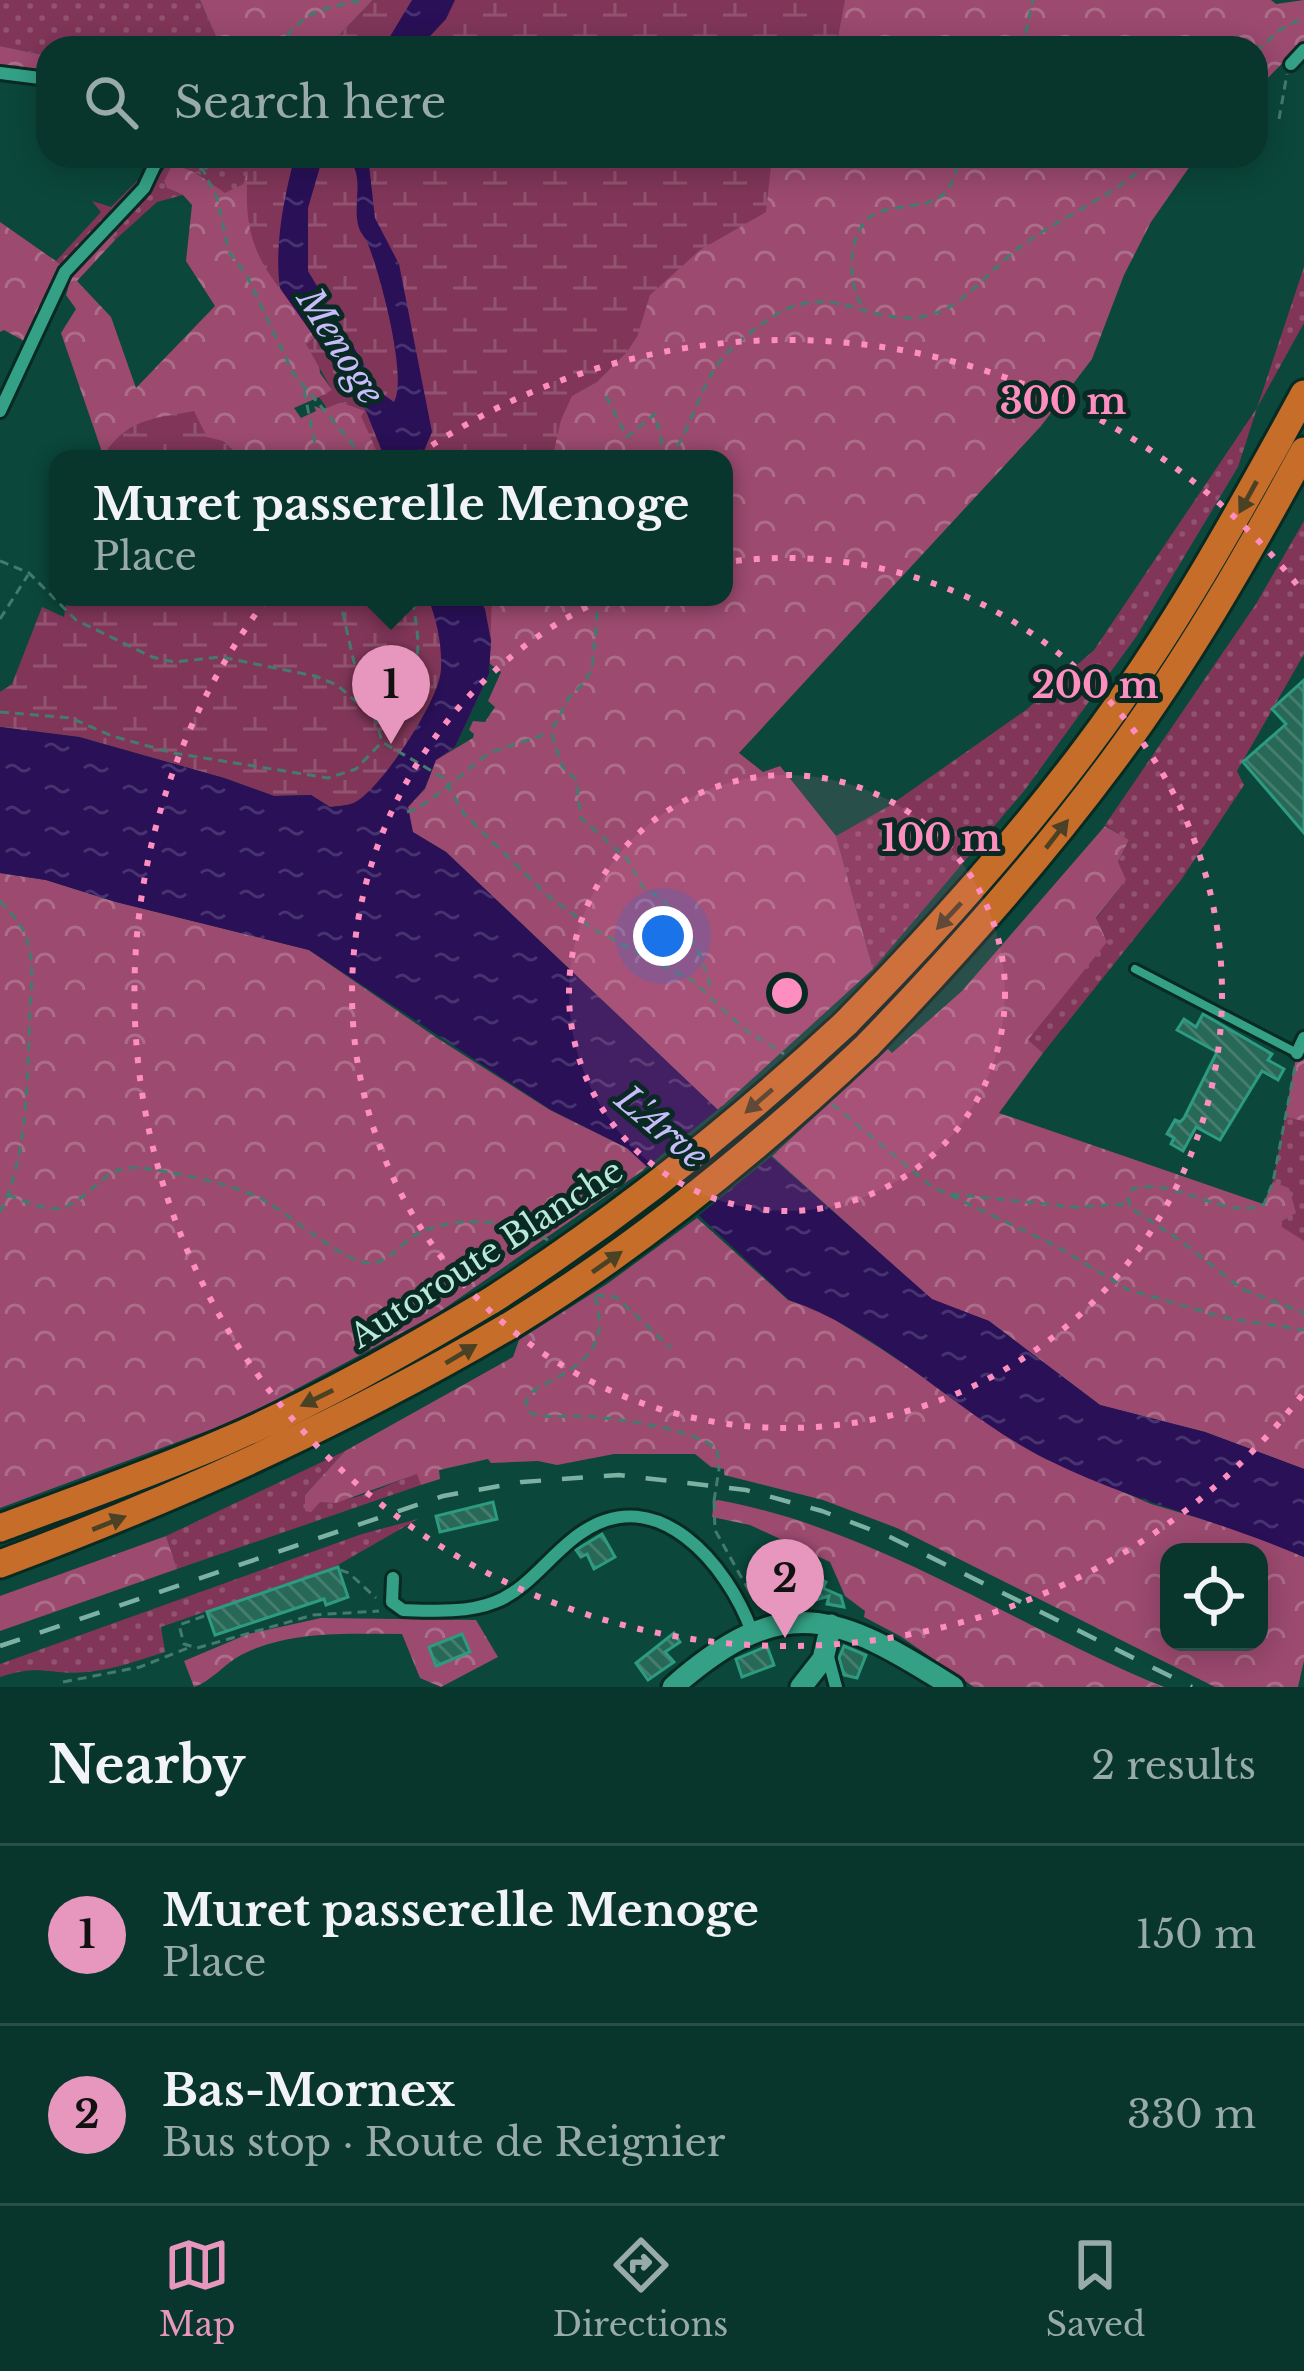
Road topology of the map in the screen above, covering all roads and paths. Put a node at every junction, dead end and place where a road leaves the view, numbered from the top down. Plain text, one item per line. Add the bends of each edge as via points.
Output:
1 (364, 0) edge
2 (1033, 0) edge
3 (1304, 17) edge
4 (286, 36) edge
5 (1025, 36) edge
6 (1268, 41) edge
7 (1304, 50) edge
8 (1291, 64) joint
9 (0, 74) edge
10 (36, 78) edge
11 (1279, 119) dead end
12 (154, 168) edge
13 (198, 168) edge
14 (955, 168) edge
15 (1141, 168) edge
16 (203, 170) joint
17 (863, 308) junction
18 (304, 386) junction
19 (1304, 394) edge
20 (606, 396) dead end
21 (0, 411) edge
22 (316, 450) edge
23 (357, 450) edge
24 (665, 450) edge
25 (674, 450) edge
26 (1304, 451) edge
27 (0, 561) edge
28 (28, 574) junction
29 (49, 594) edge
30 (61, 606) edge
31 (341, 606) edge
32 (414, 606) edge
33 (598, 606) edge
34 (0, 619) edge
35 (0, 712) edge
36 (376, 719) junction
37 (551, 733) junction
38 (382, 742) junction
39 (447, 782) junction
40 (407, 812) dead end
41 (0, 901) edge
42 (1136, 969) dead end
43 (705, 990) junction
44 (1304, 1038) edge
45 (1297, 1053) junction
46 (784, 1054) dead end
47 (823, 1094) dead end
48 (948, 1193) junction
49 (8, 1196) junction
50 (1128, 1204) junction
51 (0, 1212) edge
52 (544, 1237) dead end
53 (1304, 1313) edge
54 (1304, 1330) edge
55 (671, 1348) dead end
56 (0, 1528) edge
57 (0, 1564) edge
58 (340, 1570) dead end
59 (743, 1577) dead end
60 (393, 1578) dead end
61 (396, 1607) junction
62 (203, 1616) dead end
63 (831, 1625) junction
64 (752, 1632) junction
65 (190, 1647) junction
66 (826, 1648) junction
67 (63, 1682) dead end
68 (943, 1683) edge
69 (674, 1687) edge
70 (801, 1687) edge
71 (836, 1687) edge

1 - 4 path via 331,4 298,20
2 - 5 path
3 - 6 path
7 - 8 street
8 - 11 path
9 - 10 street
12 - 21 street via 145,188 65,272
13 - 16 path
14 - 17 path via 938,199 881,211 864,226 851,264
15 - 17 path via 934,314
16 - 18 path via 230,252
17 - 25 path via 806,302 747,335 713,373
18 - 22 path
18 - 23 path
19 -> 56 highway, Autoroute Blanche, bridge via 1204,572 1090,744 963,901 846,1023 666,1178 492,1300 277,1418
20 - 24 path via 627,437 655,414
57 -> 26 highway, Autoroute Blanche, bridge via 234,1472 343,1419 569,1288 762,1142 867,1046 998,906 1114,759
27 - 28 path
28 - 29 path
28 - 34 path
30 - 36 path via 152,657 221,657 315,676
31 - 36 path
32 - 36 path via 422,649 416,667
33 - 37 path via 592,668
35 - 38 path via 71,718 173,752 328,778 356,769
36 - 38 path
37 - 39 path via 489,753
37 - 43 path via 575,780 581,818 664,901 699,952
38 - 39 path
39 - 40 path
39 - 43 path via 464,814 547,895
41 - 49 path via 21,925 33,975 27,1086
42 - 45 lane
43 - 46 path
44 - 45 street
45 - 50 path via 1264,1204 1240,1208 1156,1186 1132,1190
47 - 48 path
48 - 50 path via 1074,1207
48 - 54 path via 1129,1290
49 - 51 path
49 - 52 path via 62,1208 110,1172 140,1168 241,1190 371,1264 416,1235 475,1221
50 - 53 path via 1242,1289
55 - 59 path, bridge via 616,1297 595,1297 599,1340 531,1391 529,1412 627,1420 694,1435 717,1449 715,1530
58 - 61 path
60 - 61 street
61 - 64 street via 498,1601 589,1527 624,1516 675,1528 702,1550
61 - 65 path via 313,1615
62 - 65 path via 179,1625
63 - 64 main road via 792,1622
63 - 66 main road
63 - 68 main road via 874,1640
64 - 69 main road
65 - 67 path
66 - 70 main road
66 - 71 street

